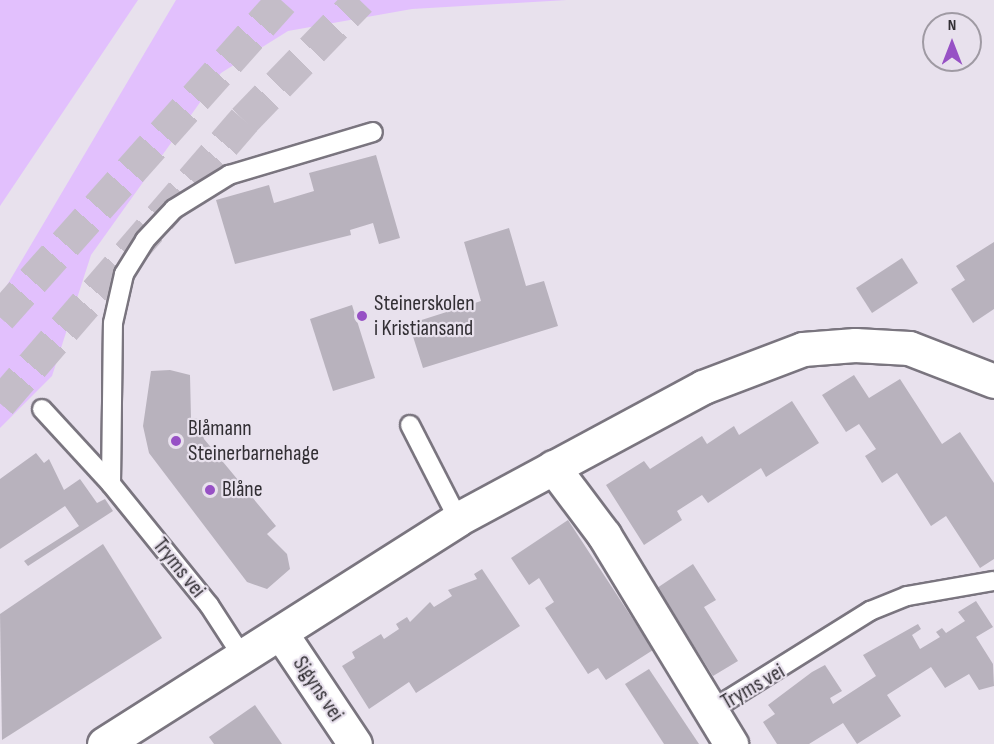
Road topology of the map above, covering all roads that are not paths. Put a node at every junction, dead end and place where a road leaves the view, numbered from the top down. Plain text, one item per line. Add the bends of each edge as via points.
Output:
1 (373, 132) dead end
2 (994, 381) edge
3 (42, 409) dead end
4 (410, 425) dead end
5 (553, 467) junction
6 (111, 484) junction
7 (458, 519) junction
8 (994, 581) edge
9 (282, 635) junction
10 (242, 656) junction
11 (710, 711) junction
12 (104, 744) edge
13 (355, 744) edge
14 (731, 744) edge

1 - 6 lane via 229,175 174,209 145,240 124,274 113,323
2 - 5 street via 909,348 803,349 703,387
3 - 6 lane, Tryms vei
4 - 7 lane
5 - 7 street
5 - 11 street, Tryms vei via 604,535
6 - 10 lane, Tryms vei via 209,605
7 - 9 street
8 - 11 lane, Tryms vei via 907,596 870,611
9 - 10 street
9 - 13 street, Sigyns vei
10 - 12 street
11 - 14 street

